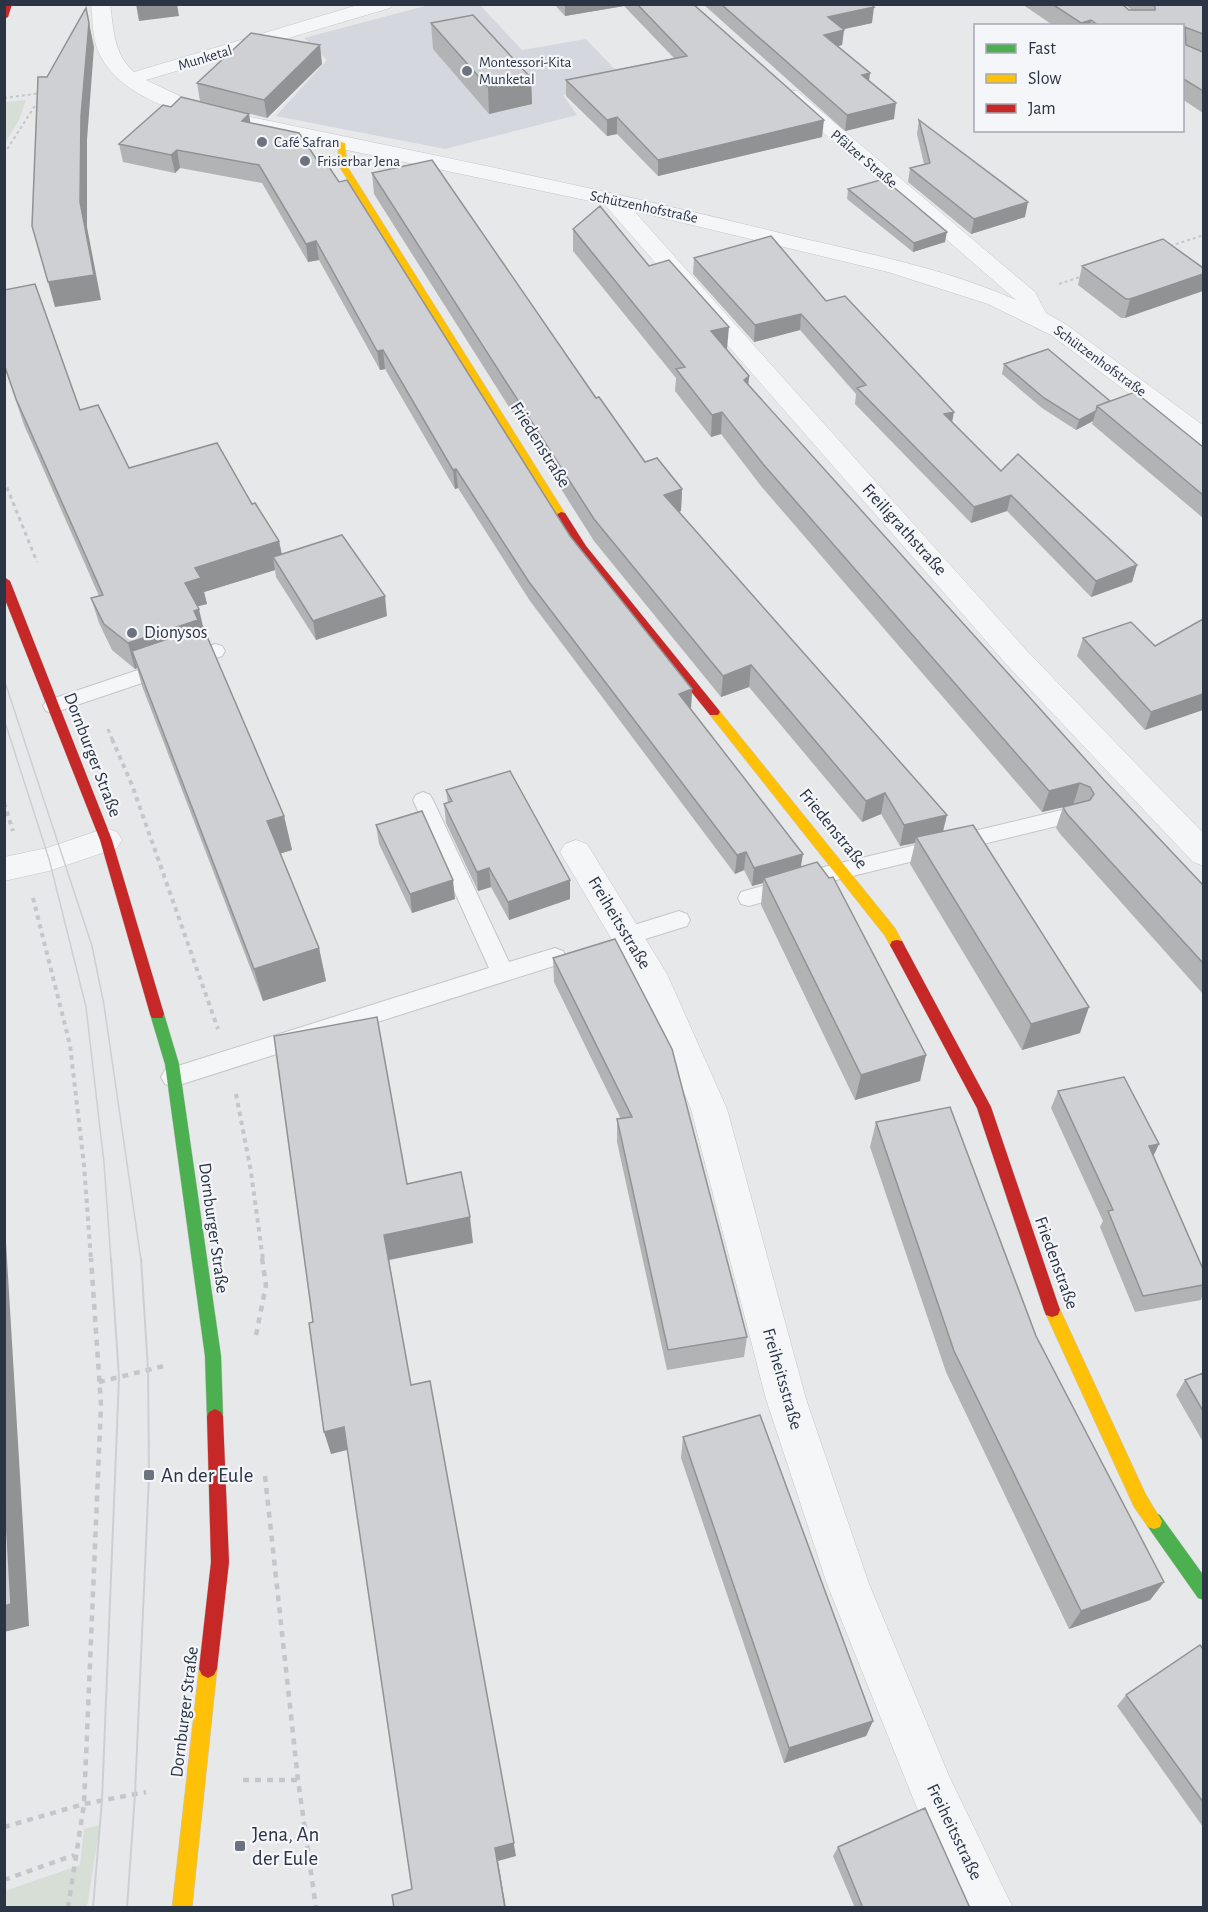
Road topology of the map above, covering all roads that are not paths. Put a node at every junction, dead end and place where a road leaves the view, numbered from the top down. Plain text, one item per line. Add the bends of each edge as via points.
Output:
1 (8, 4) edge
2 (100, 4) edge
3 (383, 4) edge
4 (351, 9) edge
5 (4, 17) edge
6 (130, 79) junction
7 (774, 81) edge
8 (341, 143) junction
9 (612, 200) junction
10 (1035, 316) junction
11 (1203, 438) edge
12 (4, 581) edge
13 (215, 651) edge
14 (53, 706) junction
15 (423, 800) dead end
16 (1074, 815) edge
17 (106, 840) junction
18 (576, 852) dead end
19 (1203, 854) edge
20 (14, 867) edge
21 (843, 870) junction
22 (749, 898) dead end
23 (679, 920) dead end
24 (626, 936) junction
25 (555, 957) edge
26 (503, 973) junction
27 (173, 1077) junction
28 (1203, 1592) edge
29 (182, 1908) edge
30 (990, 1908) edge

1 - 5 street
2 - 6 street, Schützenhofstraße via 109,56
3 - 4 street, Munketal
4 - 6 street, Munketal
6 - 8 street, Schützenhofstraße via 183,107
7 - 10 street, Pfälzer Straße via 1027,297
8 - 9 street, Schützenhofstraße
8 - 21 street, Friedenstraße via 343,166 582,548
9 - 10 street, Schützenhofstraße via 956,284
9 - 19 street, Freiligrathstraße via 1018,659
10 - 11 street, Schützenhofstraße via 1089,351
12 - 14 street, Dornburger Straße
13 - 14 lane
14 - 17 street, Dornburger Straße
15 - 26 lane
16 - 21 lane
17 - 20 street
17 - 27 street, Dornburger Straße
18 - 24 street, Freiheitsstraße
21 - 22 lane
21 - 28 street, Friedenstraße via 890,932 984,1107 1051,1308 1140,1501
23 - 24 lane
24 - 30 street, Freiheitsstraße via 655,983 709,1109 786,1399 848,1584 933,1792
25 - 26 lane
26 - 27 lane
27 - 29 street, Dornburger Straße via 213,1356 220,1562

